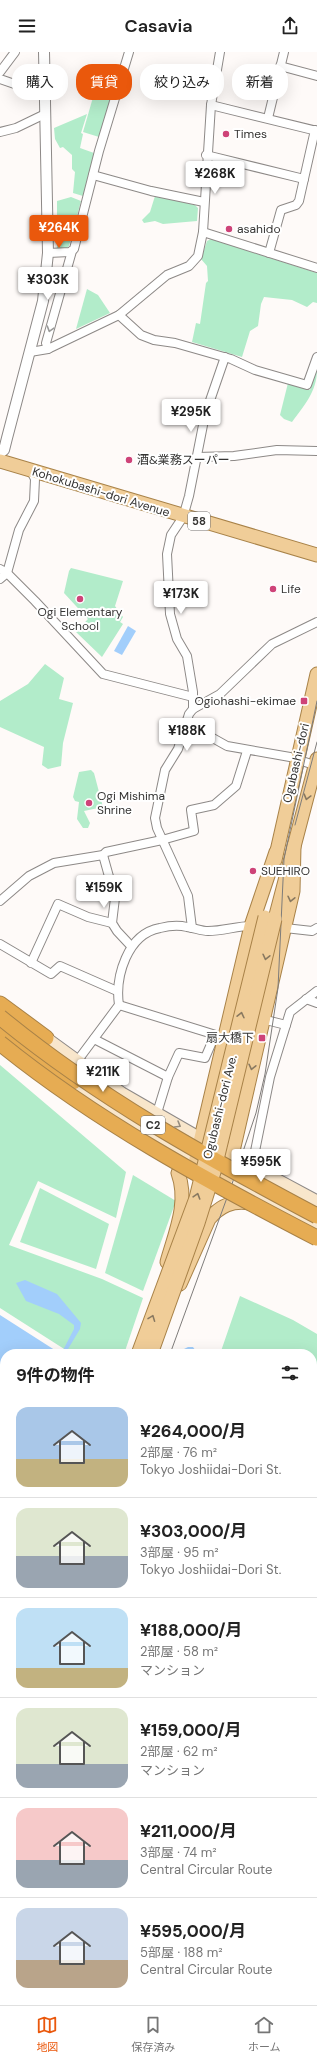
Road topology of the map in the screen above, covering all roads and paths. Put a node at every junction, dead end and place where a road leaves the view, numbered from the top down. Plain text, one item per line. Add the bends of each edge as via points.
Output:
1 (15, 52) edge
2 (44, 52) edge
3 (129, 52) edge
4 (220, 52) edge
5 (284, 52) edge
6 (44, 64) edge
7 (281, 64) edge
8 (288, 68) edge
9 (0, 72) edge
10 (317, 76) edge
11 (0, 80) edge
12 (12, 84) edge
13 (45, 100) edge
14 (272, 100) edge
15 (211, 105) junction
16 (45, 114) junction
17 (268, 118) junction
18 (316, 130) edge
19 (0, 132) edge
20 (206, 155) junction
21 (93, 175) junction
22 (304, 179) junction
23 (204, 202) junction
24 (203, 232) junction
25 (72, 251) junction
26 (48, 253) junction
27 (269, 253) junction
28 (317, 268) edge
29 (119, 314) junction
30 (48, 349) junction
31 (30, 352) junction
32 (225, 357) junction
33 (317, 357) edge
34 (317, 451) edge
35 (0, 453) edge
36 (197, 457) junction
37 (0, 461) edge
38 (30, 468) junction
39 (182, 517) junction
40 (317, 555) edge
41 (4, 571) edge
42 (0, 579) edge
43 (317, 622) edge
44 (317, 674) edge
45 (193, 697) junction
46 (193, 709) junction
47 (186, 723) junction
48 (247, 751) junction
49 (297, 759) junction
50 (316, 763) edge
51 (162, 840) junction
52 (294, 846) junction
53 (276, 852) junction
54 (103, 855) junction
55 (0, 900) edge
56 (270, 918) junction
57 (112, 923) junction
58 (251, 926) junction
59 (192, 928) junction
60 (285, 928) junction
61 (317, 928) edge
62 (0, 944) edge
63 (131, 946) junction
64 (31, 963) junction
65 (117, 991) junction
66 (317, 991) edge
67 (0, 996) edge
68 (306, 999) junction
69 (317, 1003) edge
70 (0, 1004) edge
71 (119, 1005) junction
72 (0, 1017) edge
73 (262, 1020) junction
74 (0, 1023) edge
75 (286, 1025) junction
76 (0, 1031) edge
77 (220, 1036) junction
78 (0, 1038) edge
79 (46, 1038) junction
80 (94, 1039) junction
81 (0, 1043) edge
82 (35, 1059) junction
83 (78, 1060) junction
84 (168, 1077) junction
85 (56, 1080) junction
86 (73, 1082) junction
87 (157, 1113) junction
88 (200, 1138) junction
89 (232, 1155) junction
90 (196, 1159) junction
91 (252, 1166) junction
92 (178, 1173) joint
93 (226, 1177) junction
94 (317, 1201) edge
95 (256, 1204) joint
96 (317, 1216) edge
97 (317, 1225) edge
98 (317, 1231) edge
99 (317, 1238) edge
100 (166, 1298) junction
101 (140, 1349) edge
102 (152, 1349) edge

1 - 9 street
2 - 6 street
3 - 21 street
4 - 15 street
5 - 7 street
8 - 10 street
11 - 12 street
13 - 16 street
14 - 17 street
15 - 17 street
15 - 20 street
16 - 19 street via 16,128
16 - 26 street
17 - 18 street
18 - 22 street
20 - 22 street
20 - 23 street
21 - 23 street via 150,191
21 - 25 street
22 - 27 street via 299,201 296,205 281,210 279,214
23 - 24 street
24 - 27 street
24 - 29 street via 198,256 190,266 167,275
25 - 26 street
25 -> 30 street via 46,343
26 - 31 street via 43,301
27 - 28 street
29 - 30 street
29 - 32 street via 141,335
30 - 31 street
31 - 35 street via 4,450
32 - 33 street via 255,370 307,385
32 - 36 street via 205,415
34 - 36 street via 277,450 234,456
36 - 39 street
37 - 38 main road, Kohokubashi-dori Avenue / 58
38 - 39 main road, Kohokubashi-dori Avenue / 58
38 - 41 street via 35,479 34,501 19,530
39 - 40 main road, Kohokubashi-dori Avenue / 58
39 - 45 street via 171,535 167,554 170,614 177,639 187,656
41 - 42 street
41 - 45 street via 103,674
43 - 46 street via 272,644 220,694
44 - 49 main road, Ogubashi-dori
45 - 46 street
46 - 47 street
47 - 48 street via 227,746
47 - 51 street via 178,749 165,770 159,793 155,818
48 - 49 street
48 - 51 street via 236,786 214,805 191,810 194,831
49 - 50 street
49 - 53 main road, Ogubashi-dori
50 -> 52 main road, Ogubashi-dori
51 - 54 street via 106,852
51 - 59 street via 188,896
52 - 56 main road, Ogubashi-dori
52 -> 60 main road via 293,892
53 - 56 main road, Ogubashi-dori Ave.
53 - 58 main road
54 - 55 street via 54,863 29,876
54 - 57 street via 115,898
56 - 100 main road, Ogubashi-dori Ave., bridge via 214,1172
57 - 63 street
57 - 64 street via 88,917 58,904
58 - 59 street via 207,931
58 - 77 main road
59 - 63 street via 160,927
60 - 61 street via 312,931
60 - 73 main road
62 - 64 street
63 - 65 street
64 - 65 street via 51,974 60,966
65 - 71 street
66 - 68 street
67 - 79 main road
68 - 69 street
68 - 75 street via 290,1012
70 - 79 highway
71 - 77 street
71 - 80 street
72 - 96 highway, C2, bridge via 38,1048 121,1106
73 - 75 street
73 -> 89 main road
74 - 86 main road
75 - 91 street via 270,1077
76 - 82 highway
77 - 84 street via 205,1058 179,1053
77 - 88 main road
78 - 85 main road
79 - 83 main road
80 - 83 street
80 - 84 street
81 - 99 highway, C2, bridge via 70,1096 240,1197
82 - 85 highway
82 - 86 highway
83 - 87 main road via 122,1093
84 - 87 street
85 - 92 main road via 168,1158
86 - 90 main road
87 -> 88 main road
88 - 89 main road
88 - 90 main road
89 - 91 main road
89 - 93 main road
90 - 93 main road
91 - 94 main road
92 - 100 main road, bridge via 183,1190 182,1210 165,1269
93 - 97 main road
95 - 98 main road via 277,1211
95 - 100 main road, bridge via 228,1204 215,1212 209,1219 190,1267
101 -> 100 main road, Ogubashi-dori Ave., bridge
100 - 102 main road, Ogubashi-dori Ave., bridge

